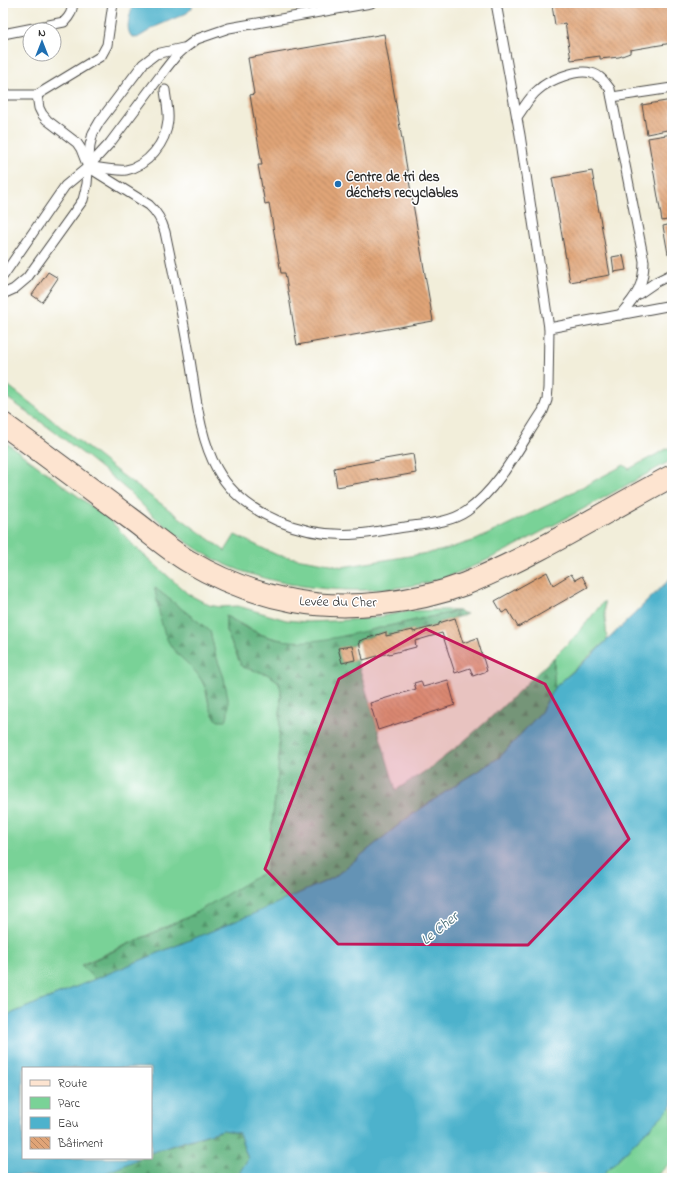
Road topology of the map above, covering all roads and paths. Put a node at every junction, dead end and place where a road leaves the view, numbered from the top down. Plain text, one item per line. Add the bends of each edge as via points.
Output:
1 (73, 3) edge
2 (113, 3) edge
3 (371, 3) edge
4 (496, 3) edge
5 (356, 4) edge
6 (3, 34) edge
7 (185, 48) junction
8 (672, 88) edge
9 (164, 90) dead end
10 (3, 95) edge
11 (37, 95) junction
12 (612, 97) junction
13 (517, 117) junction
14 (88, 166) junction
15 (672, 274) edge
16 (3, 276) edge
17 (3, 294) edge
18 (636, 296) junction
19 (672, 305) edge
20 (620, 315) junction
21 (549, 328) junction
22 (3, 424) edge
23 (672, 476) edge

1 - 6 lane via 72,12 64,22
2 - 11 lane via 107,45 102,56
3 - 5 lane
4 - 13 lane
5 - 7 lane via 229,28 197,39
7 - 14 lane via 175,57 110,143
7 - 14 lane via 156,54 143,64 93,133
8 - 12 lane
9 - 14 lane via 168,120 166,132 152,155 140,165 126,170
10 - 11 lane
11 - 14 lane via 42,114 77,143
12 - 13 lane via 610,89 599,76 590,73 566,75 539,89
12 - 18 lane via 644,261 642,283
13 - 21 lane
14 - 16 lane via 65,186
14 - 17 lane via 83,200 27,278
14 - 21 lane via 157,212 165,232 207,448 218,471 232,489 257,510 275,519 313,531 357,534 443,521 465,512 485,496 499,479 543,411 548,388
15 - 18 lane
18 - 20 lane
19 - 20 lane
20 - 21 lane
22 - 23 street, Levée du Cher via 187,560 242,586 294,601 318,604 386,602 438,592 463,584 535,551

